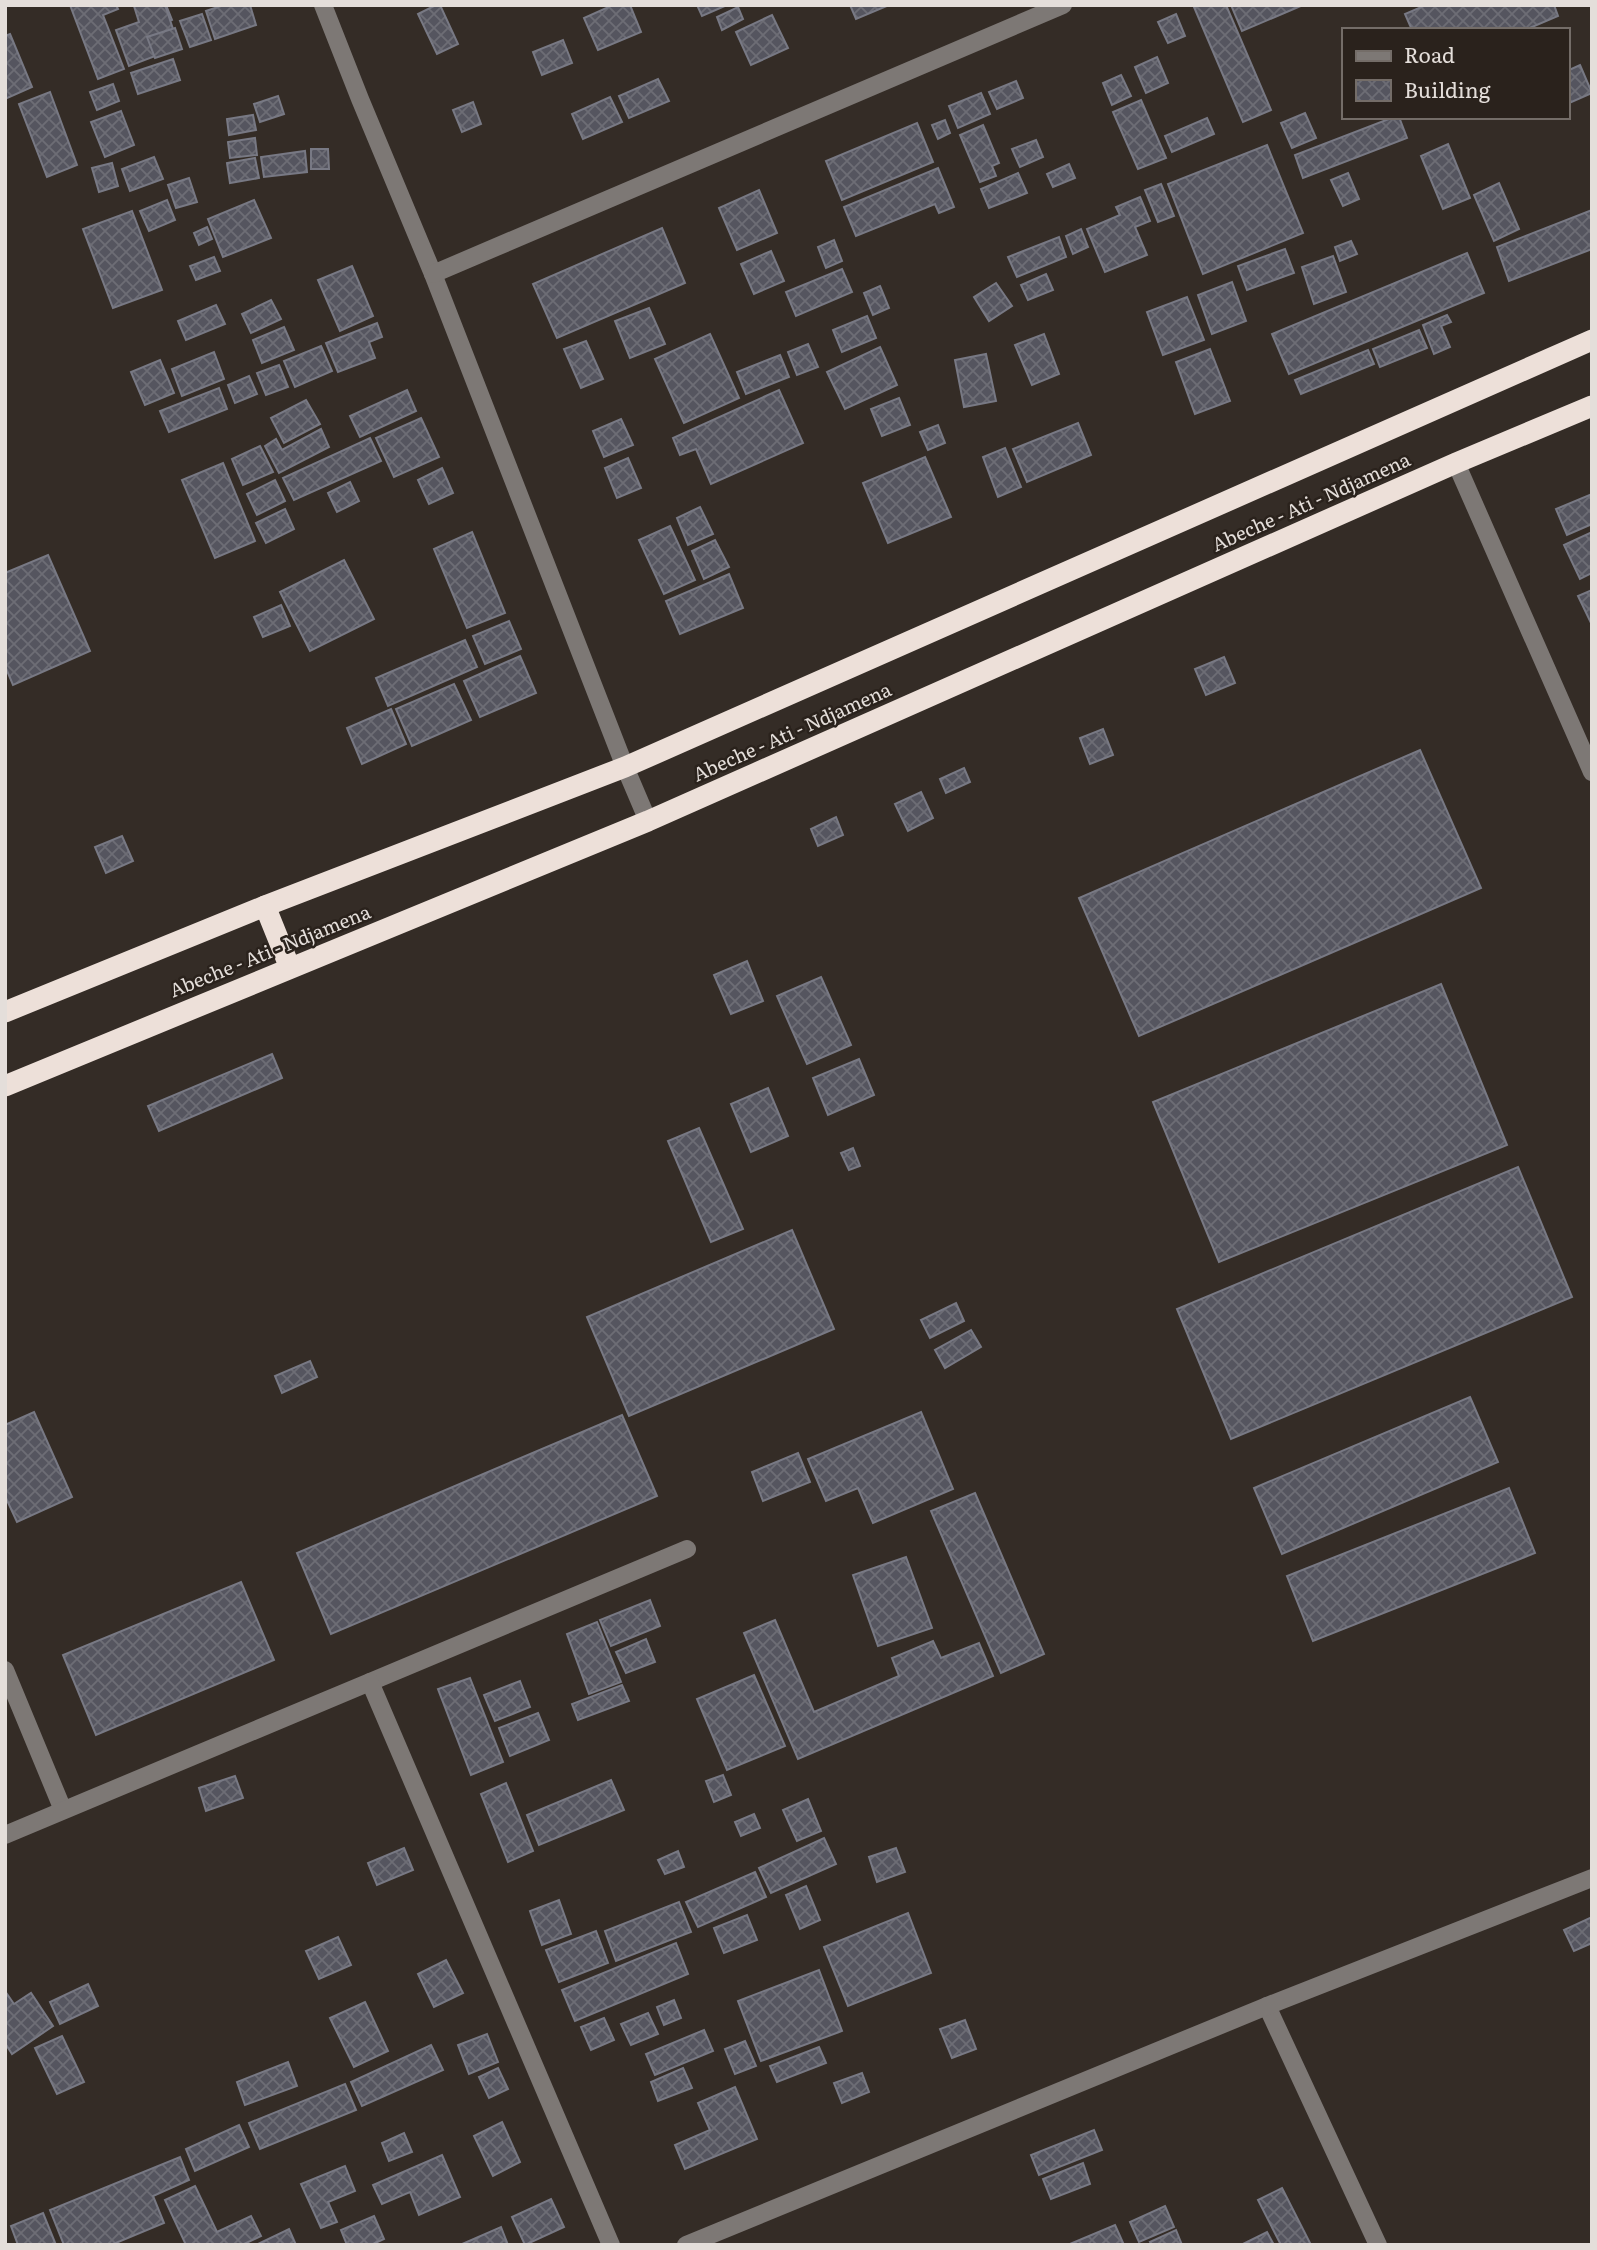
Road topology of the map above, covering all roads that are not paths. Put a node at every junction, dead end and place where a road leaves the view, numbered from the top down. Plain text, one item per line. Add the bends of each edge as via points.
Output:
1 (323, 5) edge
2 (1063, 5) edge
3 (433, 274) junction
4 (1592, 340) edge
5 (1592, 406) edge
6 (1455, 463) junction
7 (625, 767) junction
8 (1592, 772) edge
9 (648, 821) junction
10 (265, 906) junction
11 (290, 968) junction
12 (5, 1012) edge
13 (5, 1086) edge
14 (687, 1549) dead end
15 (5, 1671) edge
16 (370, 1682) junction
17 (63, 1810) junction
18 (5, 1835) edge
19 (1592, 1878) edge
20 (1267, 2006) junction
21 (611, 2245) edge
22 (686, 2245) edge
23 (1378, 2245) edge

1 - 3 street
2 - 3 street
3 - 7 street
4 - 7 highway, Abeche - Ati - Ndjamena
5 - 6 highway, Abeche - Ati - Ndjamena
6 - 8 street
6 - 9 highway, Abeche - Ati - Ndjamena
7 - 9 street
7 - 10 highway, Abeche - Ati - Ndjamena
9 - 11 highway, Abeche - Ati - Ndjamena
10 - 11 highway
10 - 12 highway, Abeche - Ati - Ndjamena
11 - 13 highway, Abeche - Ati - Ndjamena
14 - 16 street
15 - 17 street
16 - 17 street
16 - 21 street
17 - 18 street
19 - 20 street
20 - 22 street
20 - 23 street

